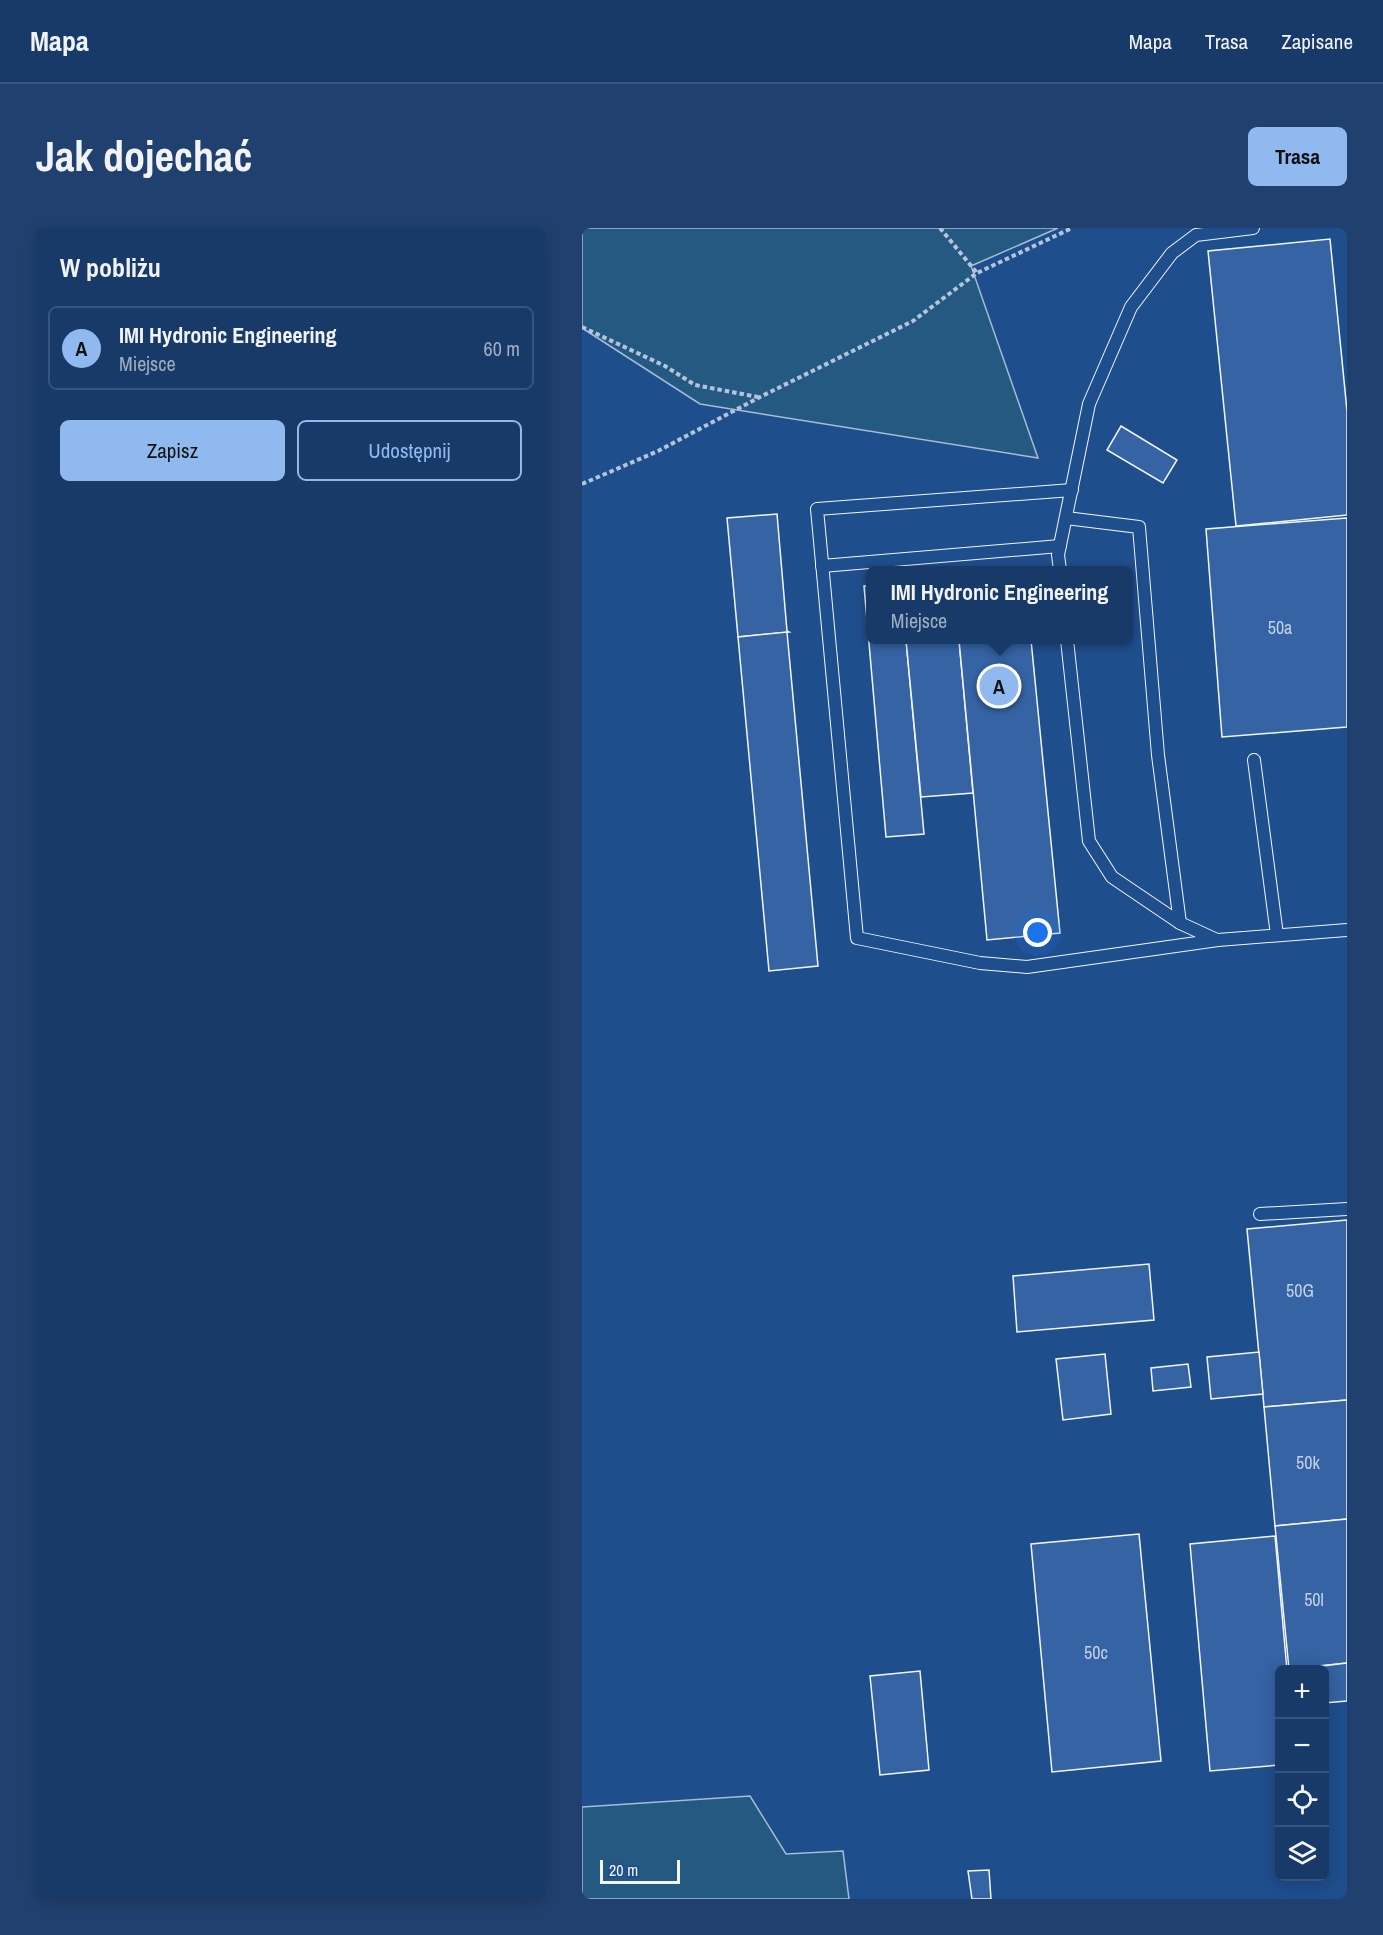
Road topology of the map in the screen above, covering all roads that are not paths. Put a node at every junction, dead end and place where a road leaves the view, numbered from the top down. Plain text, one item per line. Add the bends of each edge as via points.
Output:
1 (1253, 228) edge
2 (1072, 490) junction
3 (1066, 518) junction
4 (1060, 546) junction
5 (822, 566) junction
6 (1059, 566) edge
7 (1068, 644) edge
8 (1254, 760) dead end
9 (1180, 922) junction
10 (1347, 930) edge
11 (1277, 935) junction
12 (1218, 940) junction
13 (1347, 1209) edge
14 (1260, 1214) dead end

1 - 2 lane via 1196,235 1172,252 1131,307 1089,404
2 - 3 lane
2 - 5 lane via 817,509
3 - 4 lane
3 - 9 lane via 1139,528 1158,755
4 - 5 lane
4 - 6 lane
5 - 12 lane via 857,938 980,963 1027,967
7 - 9 lane via 1089,841 1112,878
8 - 11 lane
9 - 12 lane
10 - 11 lane
11 - 12 lane
13 - 14 lane

